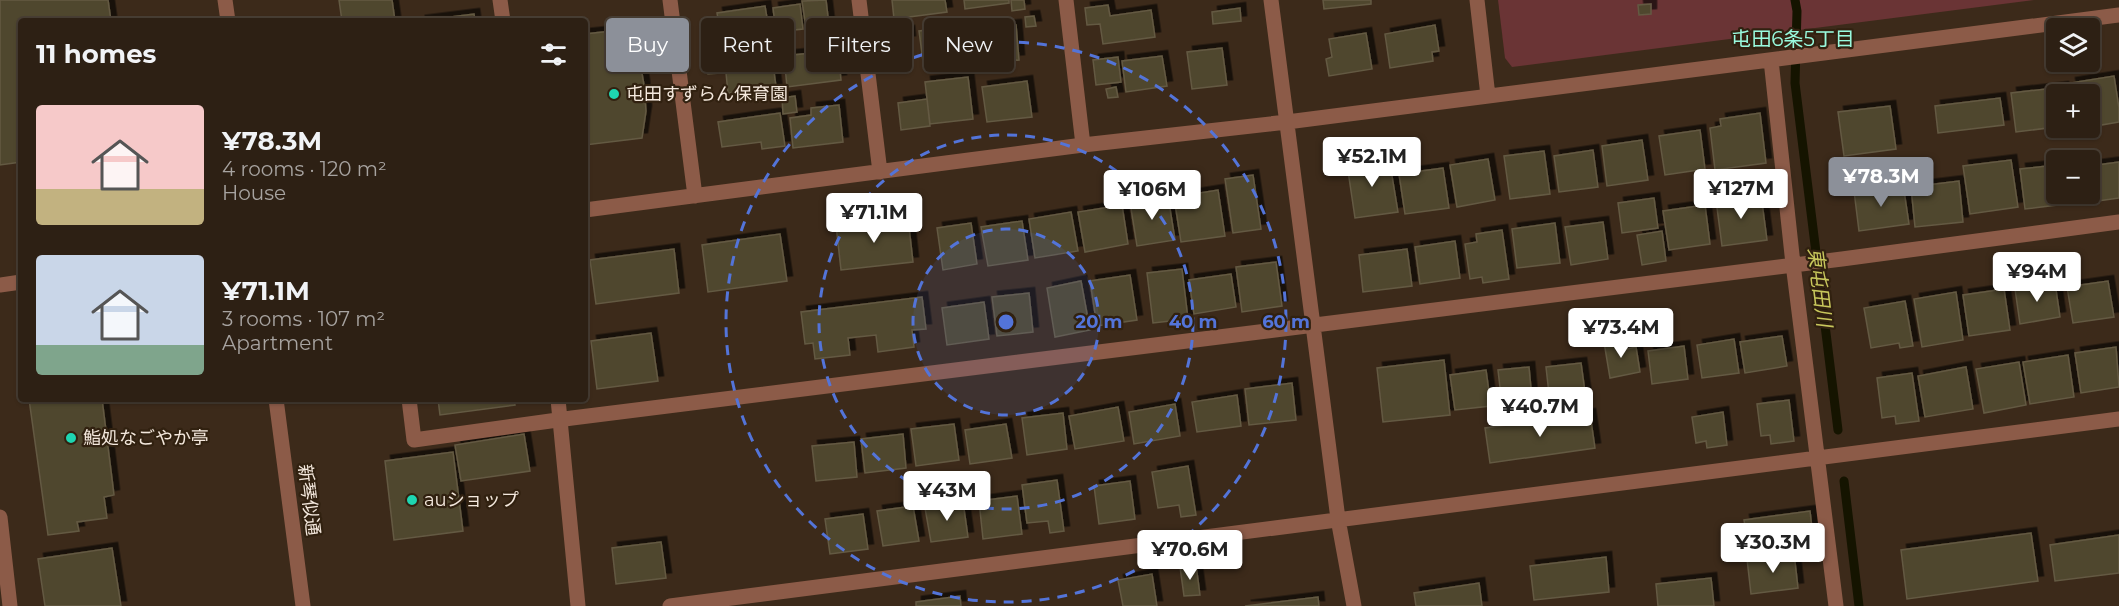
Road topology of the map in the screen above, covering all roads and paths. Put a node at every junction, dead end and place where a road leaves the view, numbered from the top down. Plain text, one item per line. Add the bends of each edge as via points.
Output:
1 (225, 0) edge
2 (500, 0) edge
3 (670, 0) edge
4 (859, 0) edge
5 (1066, 0) edge
6 (1271, 0) edge
7 (1477, 0) edge
8 (2119, 15) edge
9 (228, 18) edge
10 (503, 18) edge
11 (1771, 60) junction
12 (1488, 96) junction
13 (1287, 122) junction
14 (1083, 145) junction
15 (880, 172) junction
16 (695, 196) junction
17 (588, 210) edge
18 (2119, 222) edge
19 (1793, 264) junction
20 (18, 282) edge
21 (0, 285) edge
22 (1313, 326) junction
23 (276, 402) edge
24 (409, 402) edge
25 (558, 402) edge
26 (2119, 419) edge
27 (561, 420) junction
28 (1818, 459) junction
29 (0, 518) edge
30 (1338, 519) junction
31 (10, 606) edge
32 (303, 606) edge
33 (578, 606) edge
34 (670, 606) edge
35 (1353, 606) edge
36 (1836, 606) edge

1 - 9 street
2 - 10 street
3 - 16 street
4 - 15 street
5 - 14 street
6 - 13 street
7 - 12 street
8 - 11 street
11 - 12 street
11 - 19 street
12 - 13 street
13 - 14 street
13 - 22 street
14 - 15 street
15 - 16 street
16 - 17 street
18 - 19 street
19 - 22 street
19 - 28 street
20 - 21 street
22 - 27 street
22 - 30 street
23 - 32 street, 新琴似通
24 - 27 street via 414,440
25 - 27 street
26 - 28 street
27 - 33 street
28 - 30 street
28 - 36 street
29 - 31 street
30 - 34 street
30 - 35 street

